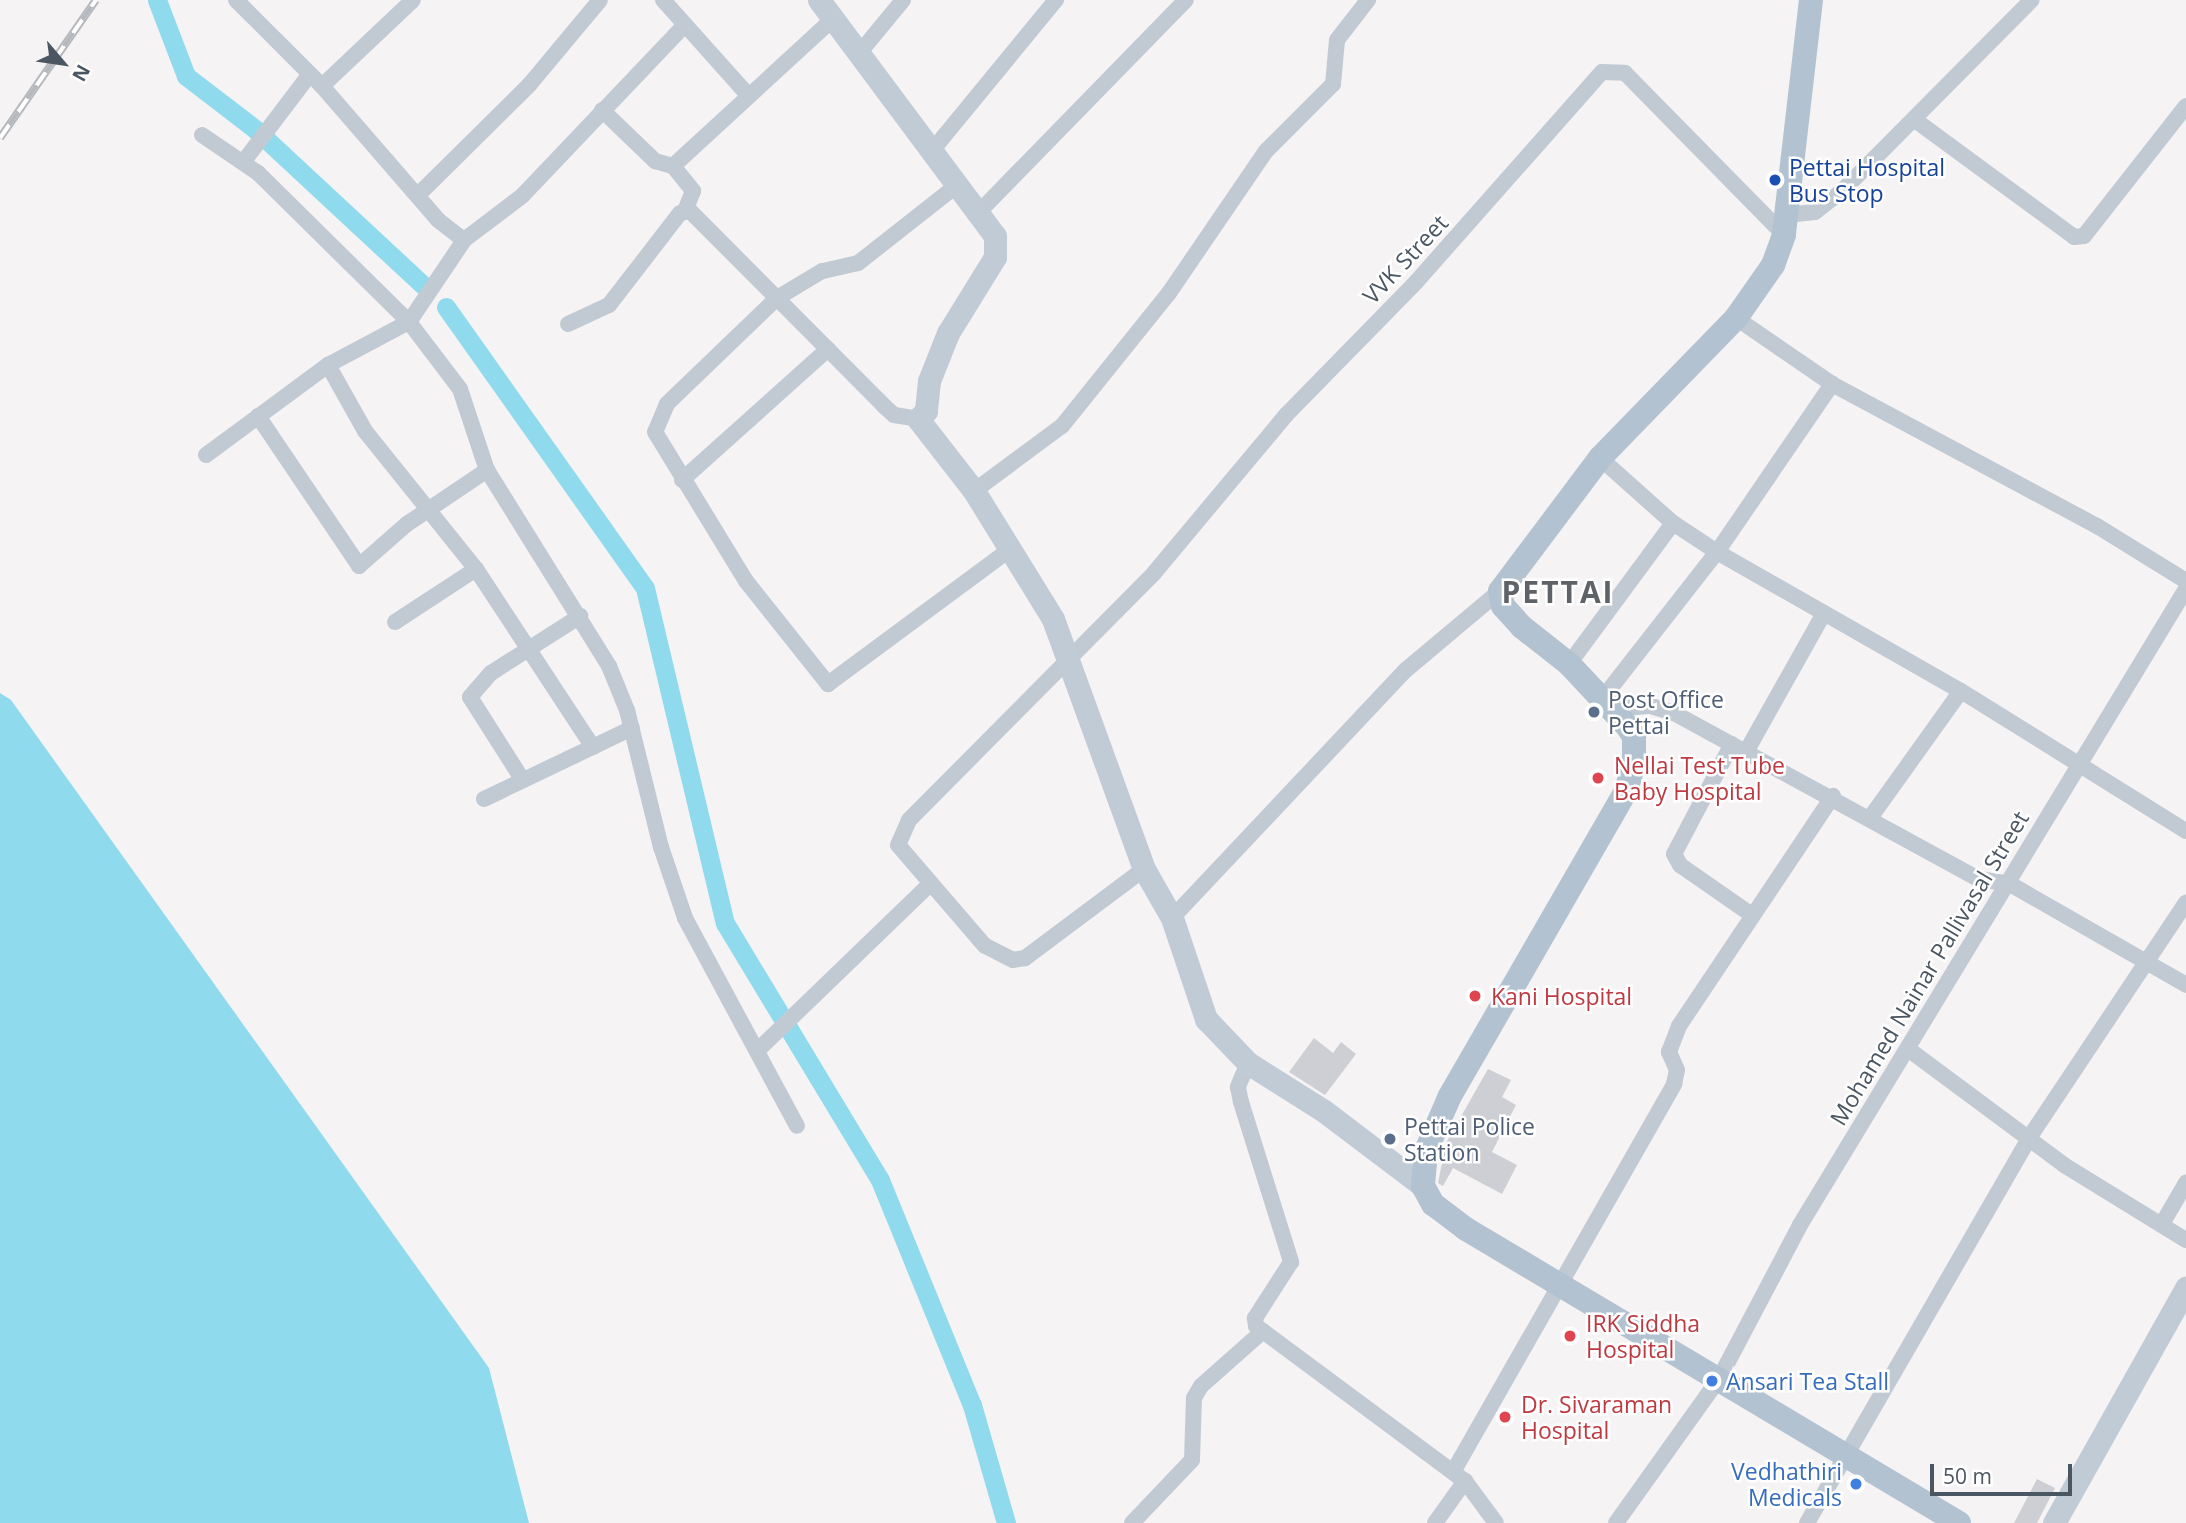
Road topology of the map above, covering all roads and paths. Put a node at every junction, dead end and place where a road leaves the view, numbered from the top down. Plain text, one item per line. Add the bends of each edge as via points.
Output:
1 (236, 0) edge
2 (413, 0) edge
3 (600, 0) edge
4 (663, 0) edge
5 (819, 0) edge
6 (903, 0) edge
7 (1056, 0) edge
8 (1186, 0) edge
9 (1368, 0) edge
10 (1811, 0) edge
11 (2032, 0) edge
12 (833, 19) junction
13 (685, 25) junction
14 (861, 51) junction
15 (316, 80) junction
16 (747, 94) junction
17 (2186, 106) edge
18 (602, 110) junction
19 (1915, 120) junction
20 (202, 135) dead end
21 (931, 152) junction
22 (248, 155) junction
23 (673, 166) junction
24 (956, 186) junction
25 (419, 194) junction
26 (685, 211) junction
27 (979, 212) junction
28 (1785, 225) junction
29 (464, 240) junction
30 (777, 298) junction
31 (1736, 318) junction
32 (409, 321) junction
33 (568, 324) dead end
34 (828, 349) junction
35 (328, 365) junction
36 (1832, 384) junction
37 (258, 416) junction
38 (918, 419) junction
39 (206, 455) dead end
40 (1600, 458) junction
41 (487, 470) junction
42 (682, 480) junction
43 (974, 491) junction
44 (430, 507) junction
45 (1673, 523) junction
46 (1012, 548) junction
47 (1717, 552) junction
48 (476, 569) junction
49 (2186, 581) edge
50 (2186, 589) edge
51 (1500, 591) junction
52 (1823, 615) junction
53 (580, 616) junction
54 (396, 622) dead end
55 (531, 646) junction
56 (1070, 660) junction
57 (1569, 664) junction
58 (1961, 691) junction
59 (1608, 704) junction
60 (632, 728) junction
61 (593, 747) junction
62 (1739, 748) junction
63 (2077, 764) junction
64 (522, 779) junction
65 (1833, 796) junction
66 (485, 799) dead end
67 (1870, 818) junction
68 (2186, 831) edge
69 (1144, 869) junction
70 (2010, 884) junction
71 (929, 885) junction
72 (2186, 903) edge
73 (1752, 915) junction
74 (1172, 918) junction
75 (2147, 962) junction
76 (2186, 985) edge
77 (758, 1049) junction
78 (1908, 1049) junction
79 (1248, 1063) junction
80 (797, 1126) dead end
81 (2029, 1138) junction
82 (2186, 1183) edge
83 (1423, 1186) junction
84 (2162, 1224) junction
85 (2186, 1240) edge
86 (1560, 1283) junction
87 (2186, 1288) edge
88 (1263, 1331) junction
89 (1720, 1377) junction
90 (1841, 1455) junction
91 (1459, 1476) junction
92 (1132, 1523) edge
93 (1435, 1523) edge
94 (1496, 1523) edge
95 (1616, 1523) edge
96 (1807, 1523) edge
97 (1959, 1523) edge
98 (2054, 1523) edge

1 - 15 street
2 - 15 street
3 - 25 street via 530,84
4 - 13 street
5 - 12 street
6 - 14 street
7 - 21 street
8 - 27 street
9 - 43 street via 1337,40 1333,84 1266,151 1169,293 1062,426
10 - 28 main road
11 - 19 street
12 - 14 street
12 - 16 street
13 - 16 street
13 - 18 street
14 - 21 street
15 - 22 street via 273,118
15 - 25 street
16 - 23 street
17 - 19 street via 2084,236 2074,237
18 - 23 street via 654,161
18 - 29 street via 522,196
19 - 28 street via 1826,205
20 - 22 street
21 - 24 street
22 - 32 street
23 - 26 street via 693,191
24 - 27 street
24 - 30 street via 858,263 822,271
25 - 29 street via 438,220
26 - 30 street
26 - 33 street via 609,305
27 - 38 street via 995,236 995,257 948,334 929,381 926,411
28 - 31 main road via 1773,265
28 - 56 street, VVK Street via 1625,73 1602,72
29 - 32 street
30 - 34 street
30 - 42 street via 659,413 655,432
31 - 36 street
31 - 40 main road
32 - 35 street
32 - 41 street via 460,389
34 - 38 street via 894,415
34 - 42 street
35 - 37 street
35 - 44 street via 365,431
36 - 47 street
36 - 49 street via 2097,526
37 - 39 street
37 - 44 street via 359,566
38 - 43 street
40 - 45 street
40 - 51 main road
41 - 44 street
41 - 53 street
42 - 46 street via 746,581 828,684
43 - 46 street
44 - 48 street
45 - 47 street
45 - 57 street
46 - 56 street
47 - 52 street
47 - 59 street
48 - 54 street
48 - 55 street
50 - 63 street, Mohamed Nainar Pallivasal Street
51 - 57 main road via 1503,606 1522,627
51 - 74 street via 1407,669
52 - 58 street
52 - 62 street
53 - 55 street
53 - 60 street via 609,666
55 - 61 street
55 - 64 street via 483,679 470,696
56 - 69 street
56 - 71 street via 901,831 903,856
57 - 59 main road
58 - 63 street
58 - 67 street
59 - 62 street via 1663,709
59 - 83 main road via 1634,737 1626,790 1449,1098 1426,1151
60 - 61 street
60 - 77 street via 661,848 685,918
61 - 64 street
62 - 65 street
62 - 73 street via 1674,854 1680,865
63 - 68 street
63 - 70 street, Mohamed Nainar Pallivasal Street
64 - 66 street
65 - 67 street
65 - 73 street
67 - 70 street via 1979,879
69 - 71 street via 1025,958 1013,960 985,946
69 - 74 street
70 - 75 street
70 - 78 street, Mohamed Nainar Pallivasal Street
71 - 77 street
72 - 75 street
73 - 86 street via 1679,1026 1670,1052 1677,1070 1674,1084
74 - 79 street via 1206,1019
75 - 76 street
75 - 81 street
77 - 80 street
78 - 81 street
78 - 89 street, Mohamed Nainar Pallivasal Street via 1800,1225
79 - 83 street via 1324,1111
79 - 88 street via 1238,1087 1241,1102 1292,1262 1255,1318
81 - 84 street
81 - 90 street
82 - 84 street
83 - 86 main road via 1433,1204 1466,1229
84 - 85 street
86 - 89 main road
86 - 91 street
87 - 98 street
88 - 91 street
88 - 92 street via 1201,1386 1194,1398 1192,1460
89 - 90 main road
89 - 95 street, Mohamed Nainar Pallivasal Street
90 - 96 street
90 - 97 main road
91 - 93 street
91 - 94 street

